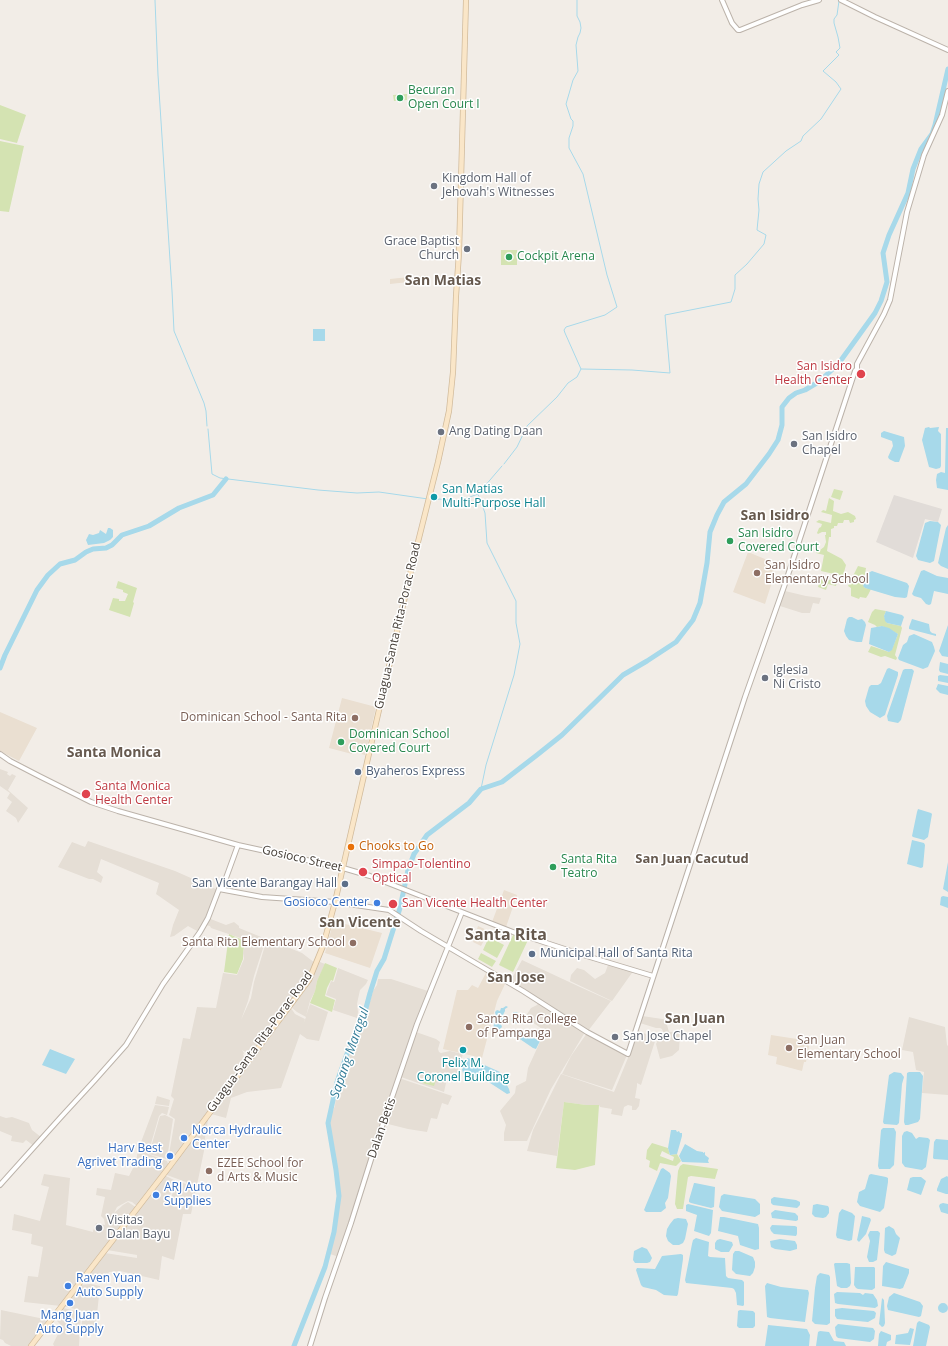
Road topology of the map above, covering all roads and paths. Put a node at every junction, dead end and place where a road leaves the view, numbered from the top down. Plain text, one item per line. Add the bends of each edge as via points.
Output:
1 (466, 0) edge
2 (722, 0) edge
3 (819, 0) edge
4 (842, 0) edge
5 (948, 50) edge
6 (948, 91) edge
7 (0, 754) edge
8 (238, 845) junction
9 (343, 868) junction
10 (222, 889) junction
11 (335, 902) junction
12 (462, 912) junction
13 (447, 946) junction
14 (653, 976) junction
15 (0, 1185) edge
16 (31, 1346) edge
17 (310, 1346) edge

1 - 9 main road, Guagua-Santa Rita-Porac Road via 460,233 449,411
2 - 3 street via 731,21 740,30
4 - 5 street
6 - 14 street via 942,115 924,155 907,212 890,300 857,364 857,369 854,370
7 - 8 street, Gosioco Street via 91,802
8 - 9 street, Gosioco Street
8 - 10 street
9 - 11 main road, Guagua-Santa Rita-Porac Road
9 - 12 street, Gosioco Street
10 - 11 street via 270,898
10 - 15 street via 219,889 203,928 163,984 126,1045
11 - 13 street via 389,910
11 - 16 main road, Guagua-Santa Rita-Porac Road via 323,946 309,980
12 - 13 street, Dalan Betis
12 - 14 street, Gosioco Street via 513,932
13 - 14 street via 587,1032 628,1054
13 - 17 street, Dalan Betis via 417,1024

